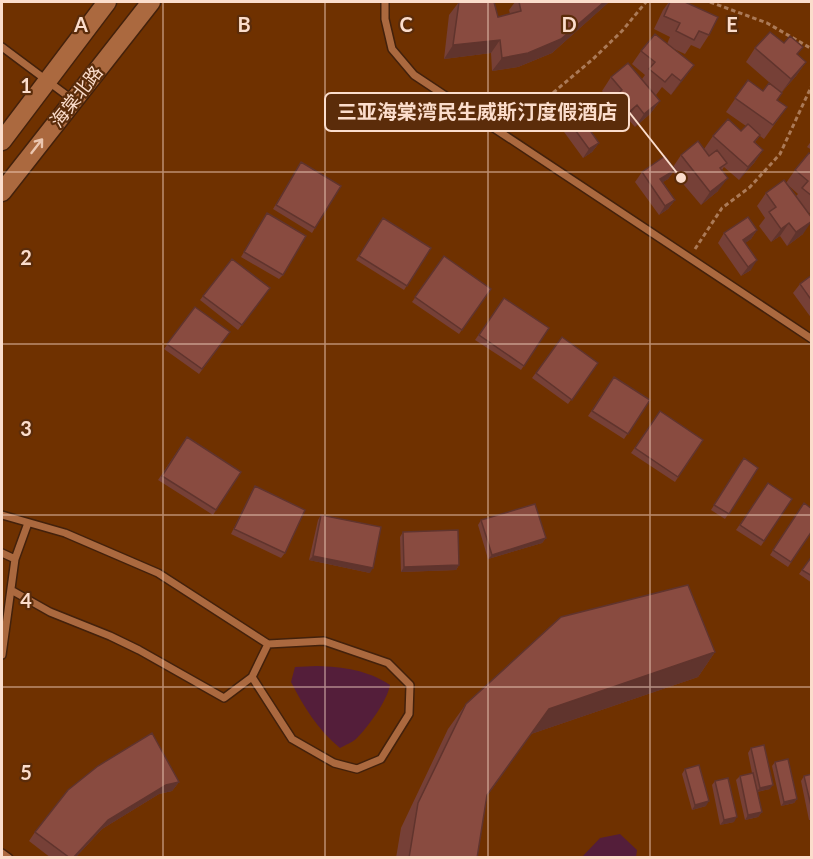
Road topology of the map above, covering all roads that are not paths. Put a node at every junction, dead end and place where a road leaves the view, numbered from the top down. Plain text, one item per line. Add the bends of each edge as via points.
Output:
1 (106, 2) edge
2 (151, 2) edge
3 (385, 2) edge
4 (2, 47) edge
5 (73, 100) junction
6 (2, 141) edge
7 (2, 192) edge
8 (812, 339) edge
9 (2, 515) edge
10 (28, 523) junction
11 (2, 553) edge
12 (15, 560) junction
13 (11, 589) junction
14 (2, 590) edge
15 (3, 639) edge
16 (268, 644) junction
17 (2, 655) edge
18 (252, 677) junction
19 (2, 853) edge
20 (9, 858) edge

1 - 6 main road, 海棠北路
2 - 5 main road, 海棠北路
3 - 8 lane via 392,50 414,75
4 - 5 lane
7 -> 5 main road, 海棠北路
9 - 10 lane
10 - 12 lane
10 - 16 lane via 65,533 158,573
11 - 12 lane
12 - 13 lane
13 - 14 lane
13 - 15 lane
13 - 18 lane via 50,612 139,650 224,698
15 - 17 lane
16 - 18 lane
16 - 18 lane via 324,641 388,663 410,685 409,714 381,759 357,769 334,763 292,739
19 - 20 lane

